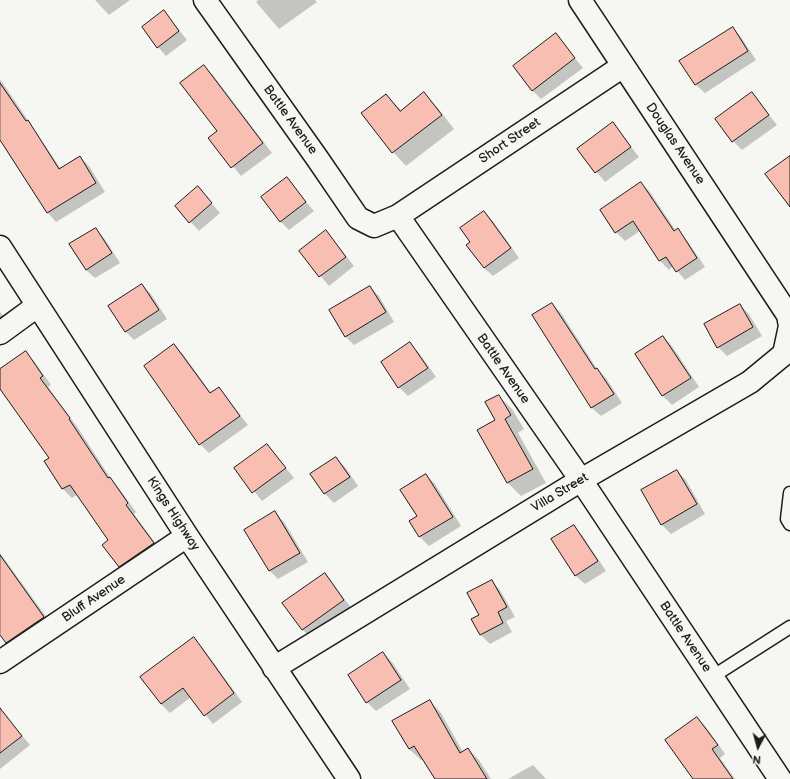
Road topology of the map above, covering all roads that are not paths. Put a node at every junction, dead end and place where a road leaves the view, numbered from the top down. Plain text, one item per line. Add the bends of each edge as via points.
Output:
1 (205, 0) edge
2 (580, 0) edge
3 (623, 66) junction
4 (398, 216) junction
5 (0, 247) edge
6 (772, 288) joint
7 (37, 306) junction
8 (0, 333) edge
9 (581, 480) junction
10 (790, 493) edge
11 (790, 524) edge
12 (187, 536) junction
13 (790, 626) edge
14 (0, 662) edge
15 (274, 668) junction
16 (712, 677) junction
17 (349, 779) edge
18 (780, 779) edge

1 - 4 street, Battle Avenue via 358,218 374,226
2 - 3 street, Douglas Avenue
3 - 4 street, Short Street
3 - 6 street, Douglas Avenue
4 - 9 street, Battle Avenue
5 - 7 street, Kings Highway
6 - 9 street, Villa Street via 788,314 790,326 784,354 750,382
7 - 8 street
7 - 12 street, Kings Highway
9 - 15 street, Villa Street
9 - 16 street, Battle Avenue
10 - 11 lane via 787,518
12 - 14 street, Bluff Avenue
12 - 15 street, Kings Highway
13 - 16 lane
15 - 17 street, Kings Highway
16 - 18 street, Battle Avenue

